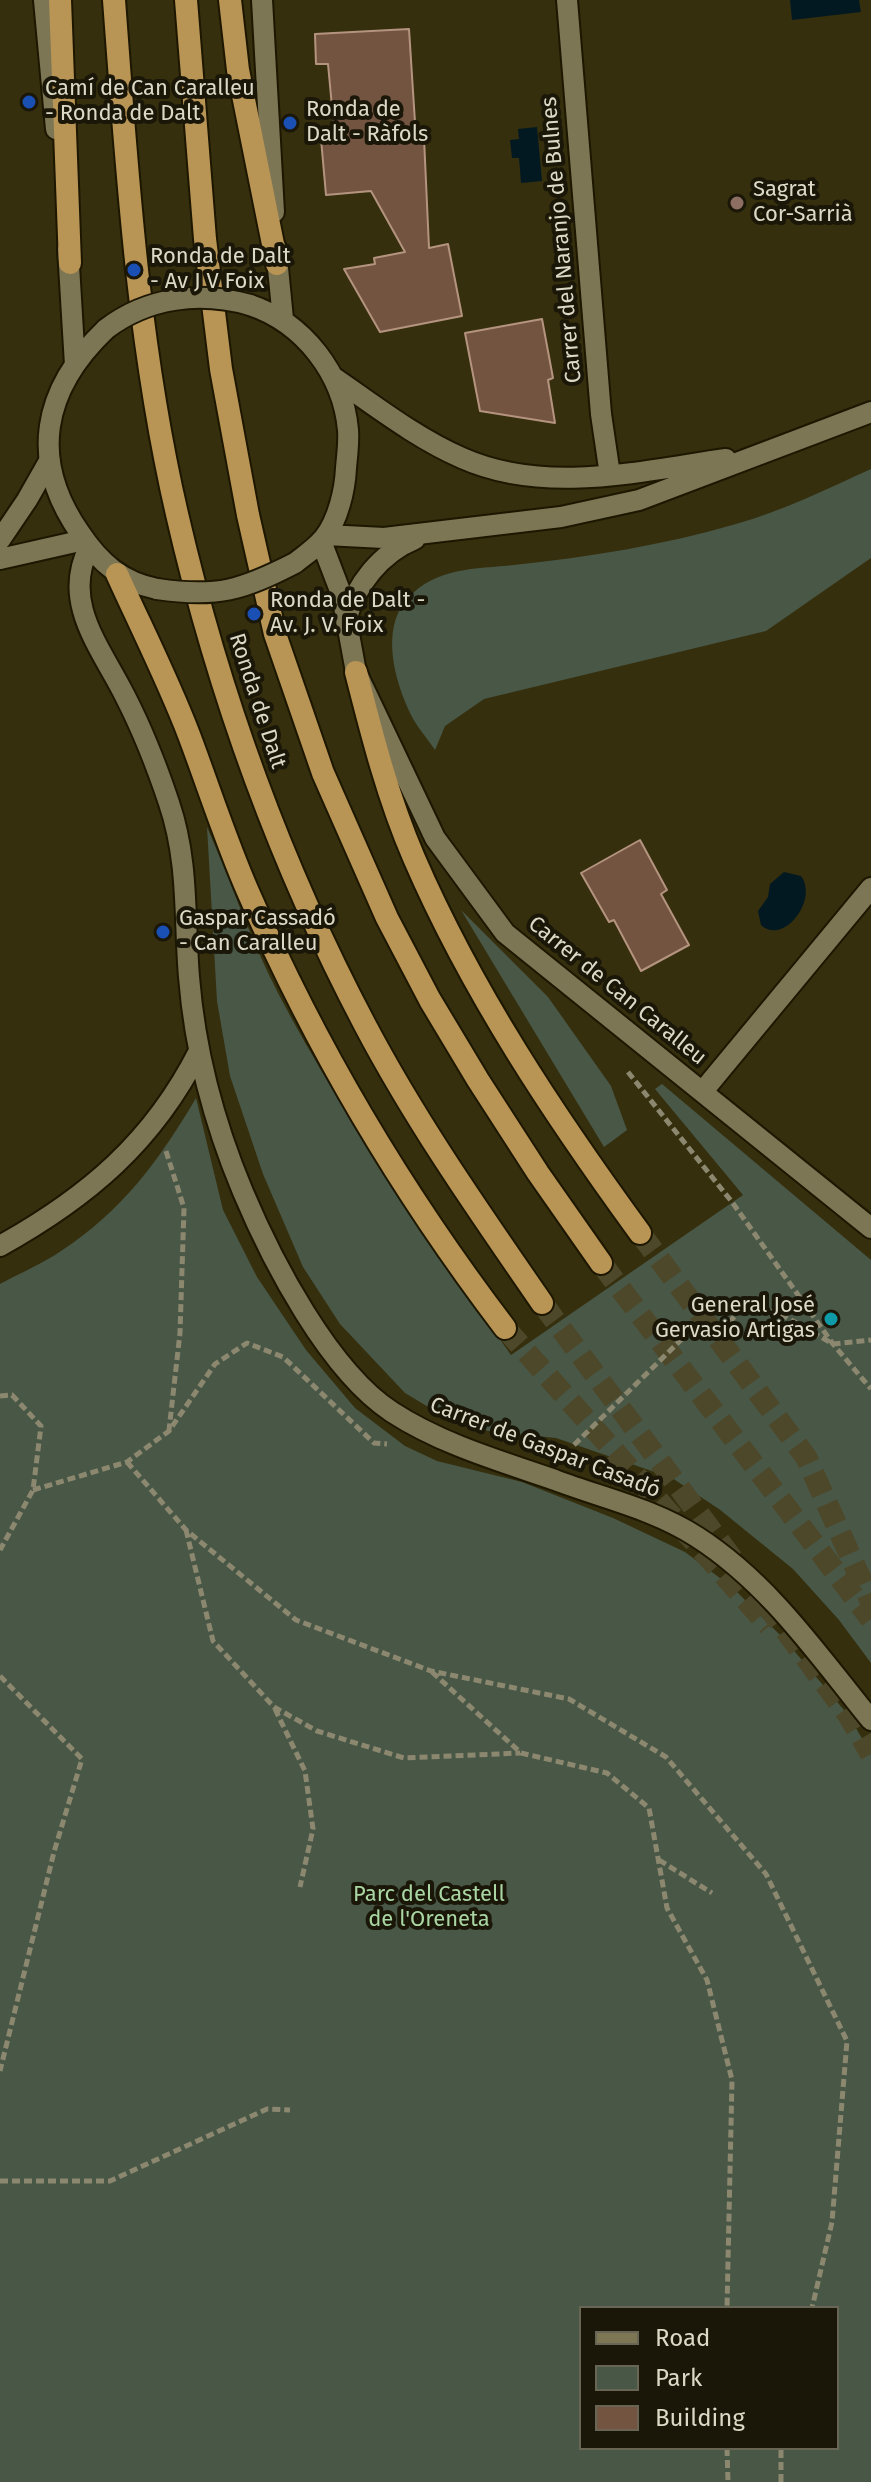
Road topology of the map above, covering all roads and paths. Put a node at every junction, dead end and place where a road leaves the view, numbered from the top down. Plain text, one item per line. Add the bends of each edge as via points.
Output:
1 (44, 0) edge
2 (60, 0) edge
3 (114, 0) edge
4 (186, 0) edge
5 (230, 0) edge
6 (262, 0) edge
7 (567, 0) edge
8 (70, 263) junction
9 (277, 264) junction
10 (283, 319) junction
11 (75, 365) junction
12 (333, 377) junction
13 (871, 412) edge
14 (752, 455) junction
15 (48, 463) junction
16 (610, 475) junction
17 (438, 531) junction
18 (324, 538) junction
19 (0, 540) edge
20 (87, 544) junction
21 (0, 559) edge
22 (117, 574) junction
23 (346, 621) junction
24 (356, 672) junction
25 (871, 888) edge
26 (199, 1051) junction
27 (628, 1071) dead end
28 (703, 1091) junction
29 (146, 1132) junction
30 (871, 1228) edge
31 (640, 1233) tunnel mouth
32 (0, 1246) edge
33 (601, 1263) tunnel mouth
34 (542, 1303) tunnel mouth
35 (505, 1328) tunnel mouth
36 (871, 1340) edge
37 (833, 1344) junction
38 (871, 1389) edge
39 (0, 1396) edge
40 (169, 1431) junction
41 (432, 1433) junction
42 (574, 1445) dead end
43 (127, 1462) junction
44 (33, 1490) junction
45 (186, 1530) junction
46 (0, 1550) edge
47 (431, 1671) junction
48 (0, 1676) edge
49 (274, 1707) junction
50 (871, 1720) edge
51 (521, 1753) junction
52 (659, 1859) junction
53 (300, 1887) dead end
54 (712, 1893) dead end
55 (0, 2071) edge
56 (290, 2110) dead end
57 (0, 2181) edge
58 (727, 2306) edge
59 (812, 2306) edge
60 (727, 2450) edge
61 (781, 2450) edge
62 (728, 2482) edge
63 (781, 2482) edge

1 - 8 street
2 - 8 highway
3 - 34 highway, Ronda de Dalt via 135,246 154,392 176,513 212,653 279,844 366,1027
4 - 33 highway, Ronda de Dalt via 217,341 275,634 323,773 387,918 478,1080
5 - 9 highway via 238,70
6 - 9 street
7 - 16 street, Carrer del Naranjo de Bulnes
8 - 11 street
9 - 10 street
10 - 11 street, bridge via 221,298 168,300 121,318
10 - 12 street via 310,344
11 - 15 street via 53,411
12 - 16 street via 462,458 529,474 582,479
12 - 18 street via 349,433 345,483
13 - 14 street
14 - 16 street
14 - 17 street via 639,500 561,517
15 - 19 street
15 - 20 street via 62,502
17 - 18 street
17 - 23 street via 388,553 359,588
18 - 22 street, bridge via 295,563 250,585 217,593 157,589
18 - 23 street, Carrer de Can Caralleu
20 - 21 street
20 - 22 street
20 - 26 street, Carrer de Gaspar Casadó via 80,565 81,606 127,699 169,803 184,863
22 - 35 highway via 170,689 249,894 317,1035 394,1168
23 - 24 street, Carrer de Can Caralleu
24 - 28 street, Carrer de Can Caralleu via 435,838 505,933
24 - 31 highway via 383,775 447,929 551,1108
25 - 28 street
26 - 29 street
26 - 41 street, Carrer de Gaspar Casadó via 215,1118 243,1194 305,1311 349,1376 391,1412
27 - 37 path via 732,1202
28 - 30 street, Carrer de Can Caralleu
29 - 32 street via 86,1192
29 - 40 path via 165,1150 184,1208 180,1333
36 - 37 path
37 - 38 path
37 - 42 path via 779,1313 744,1306 724,1328 690,1331
39 - 44 path via 12,1395 41,1426
40 - 41 path via 215,1364 247,1343 283,1357 374,1443 405,1446
40 - 43 path
41 - 50 street, Carrer de Gaspar Casadó via 655,1515 697,1537 762,1588
43 - 44 path
43 - 45 path
44 - 46 path
45 - 47 path via 296,1620
45 - 49 path via 213,1641
47 - 51 path
47 - 59 path via 569,1699 666,1757 766,1874 847,2041 832,2222
48 - 55 path via 82,1759
49 - 51 path via 317,1731 404,1758
49 - 53 path via 305,1771 313,1829
51 - 52 path via 607,1773 649,1808
52 - 54 path
52 - 58 path via 667,1908 707,1980 732,2080
56 - 57 path via 267,2109 110,2181
60 - 62 path
61 - 63 path

